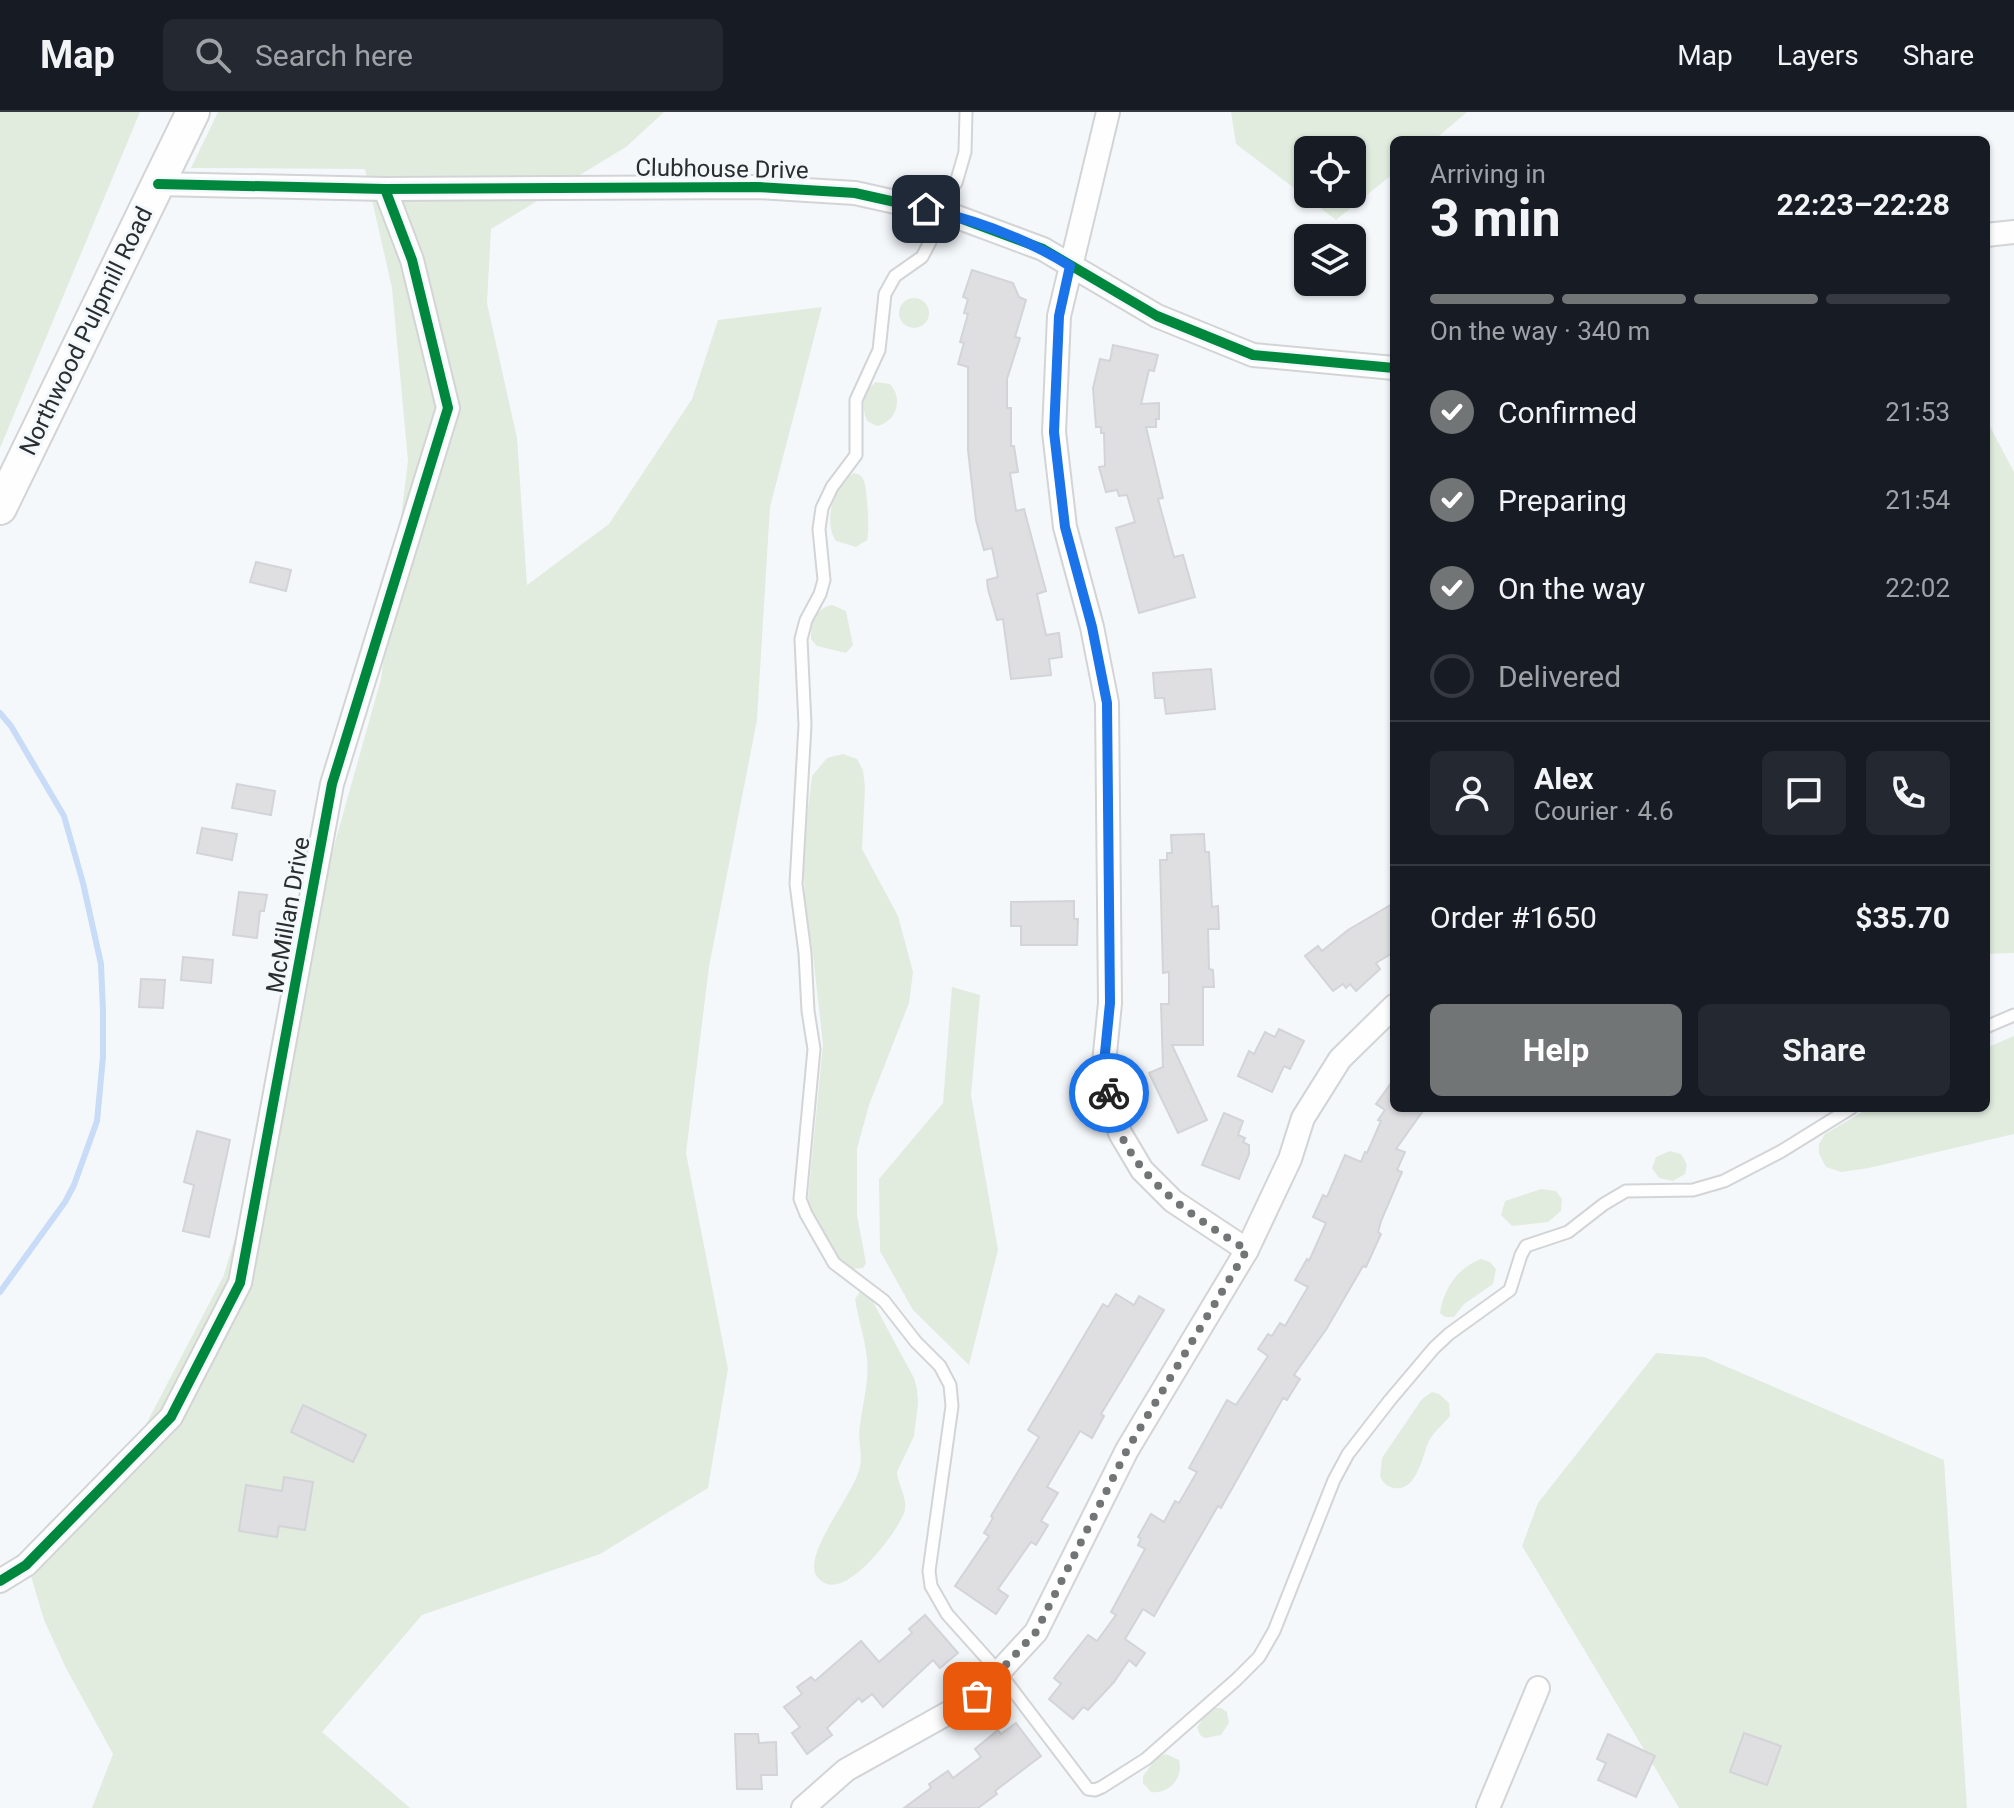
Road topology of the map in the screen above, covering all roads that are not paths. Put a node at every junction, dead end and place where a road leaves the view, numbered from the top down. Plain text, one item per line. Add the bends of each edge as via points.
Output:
1 (193, 112) edge
2 (966, 112) edge
3 (1108, 112) edge
4 (956, 183) dead end
5 (158, 184) junction
6 (385, 189) junction
7 (2014, 232) edge
8 (1990, 235) edge
9 (930, 242) dead end
10 (1070, 266) junction
11 (1390, 368) edge
12 (0, 508) edge
13 (1390, 1010) edge
14 (2014, 1015) edge
15 (1990, 1025) edge
16 (1845, 1112) edge
17 (1247, 1250) junction
18 (0, 1581) edge
19 (999, 1672) junction
20 (1538, 1688) dead end
21 (803, 1808) edge
22 (1488, 1808) edge

1 - 5 street, Northwood Pulpmill Road
2 - 4 lane via 963,165
3 - 10 street
5 - 6 street, Clubhouse Drive
5 - 12 street, Northwood Pulpmill Road
6 - 10 street, Clubhouse Drive via 758,187 855,193 949,214 1043,249
6 - 18 street, McMillan Drive via 412,260 448,408 332,784 240,1283 171,1417 26,1565
7 - 8 street
9 - 19 lane via 922,257 895,276 885,294 879,350 856,400 856,455 822,508 824,580 801,639 805,725 796,884 814,1049 800,1193 834,1263 884,1301 934,1358 950,1385 952,1406 929,1577 947,1614
10 - 11 street, Clubhouse Drive via 1157,316 1253,355
10 - 17 street via 1059,316 1054,432 1065,527 1107,703 1110,1003 1103,1073 1120,1133 1142,1170 1173,1201
13 - 17 street via 1340,1059 1303,1118 1290,1159
14 - 15 lane
16 - 19 lane via 1724,1181 1693,1190 1626,1191 1568,1232 1526,1246 1510,1290 1434,1348 1348,1454 1259,1657 1146,1759 1102,1787 1088,1789
17 - 19 street via 1127,1450 1036,1632
19 - 21 street via 975,1698 846,1770
20 - 22 street

